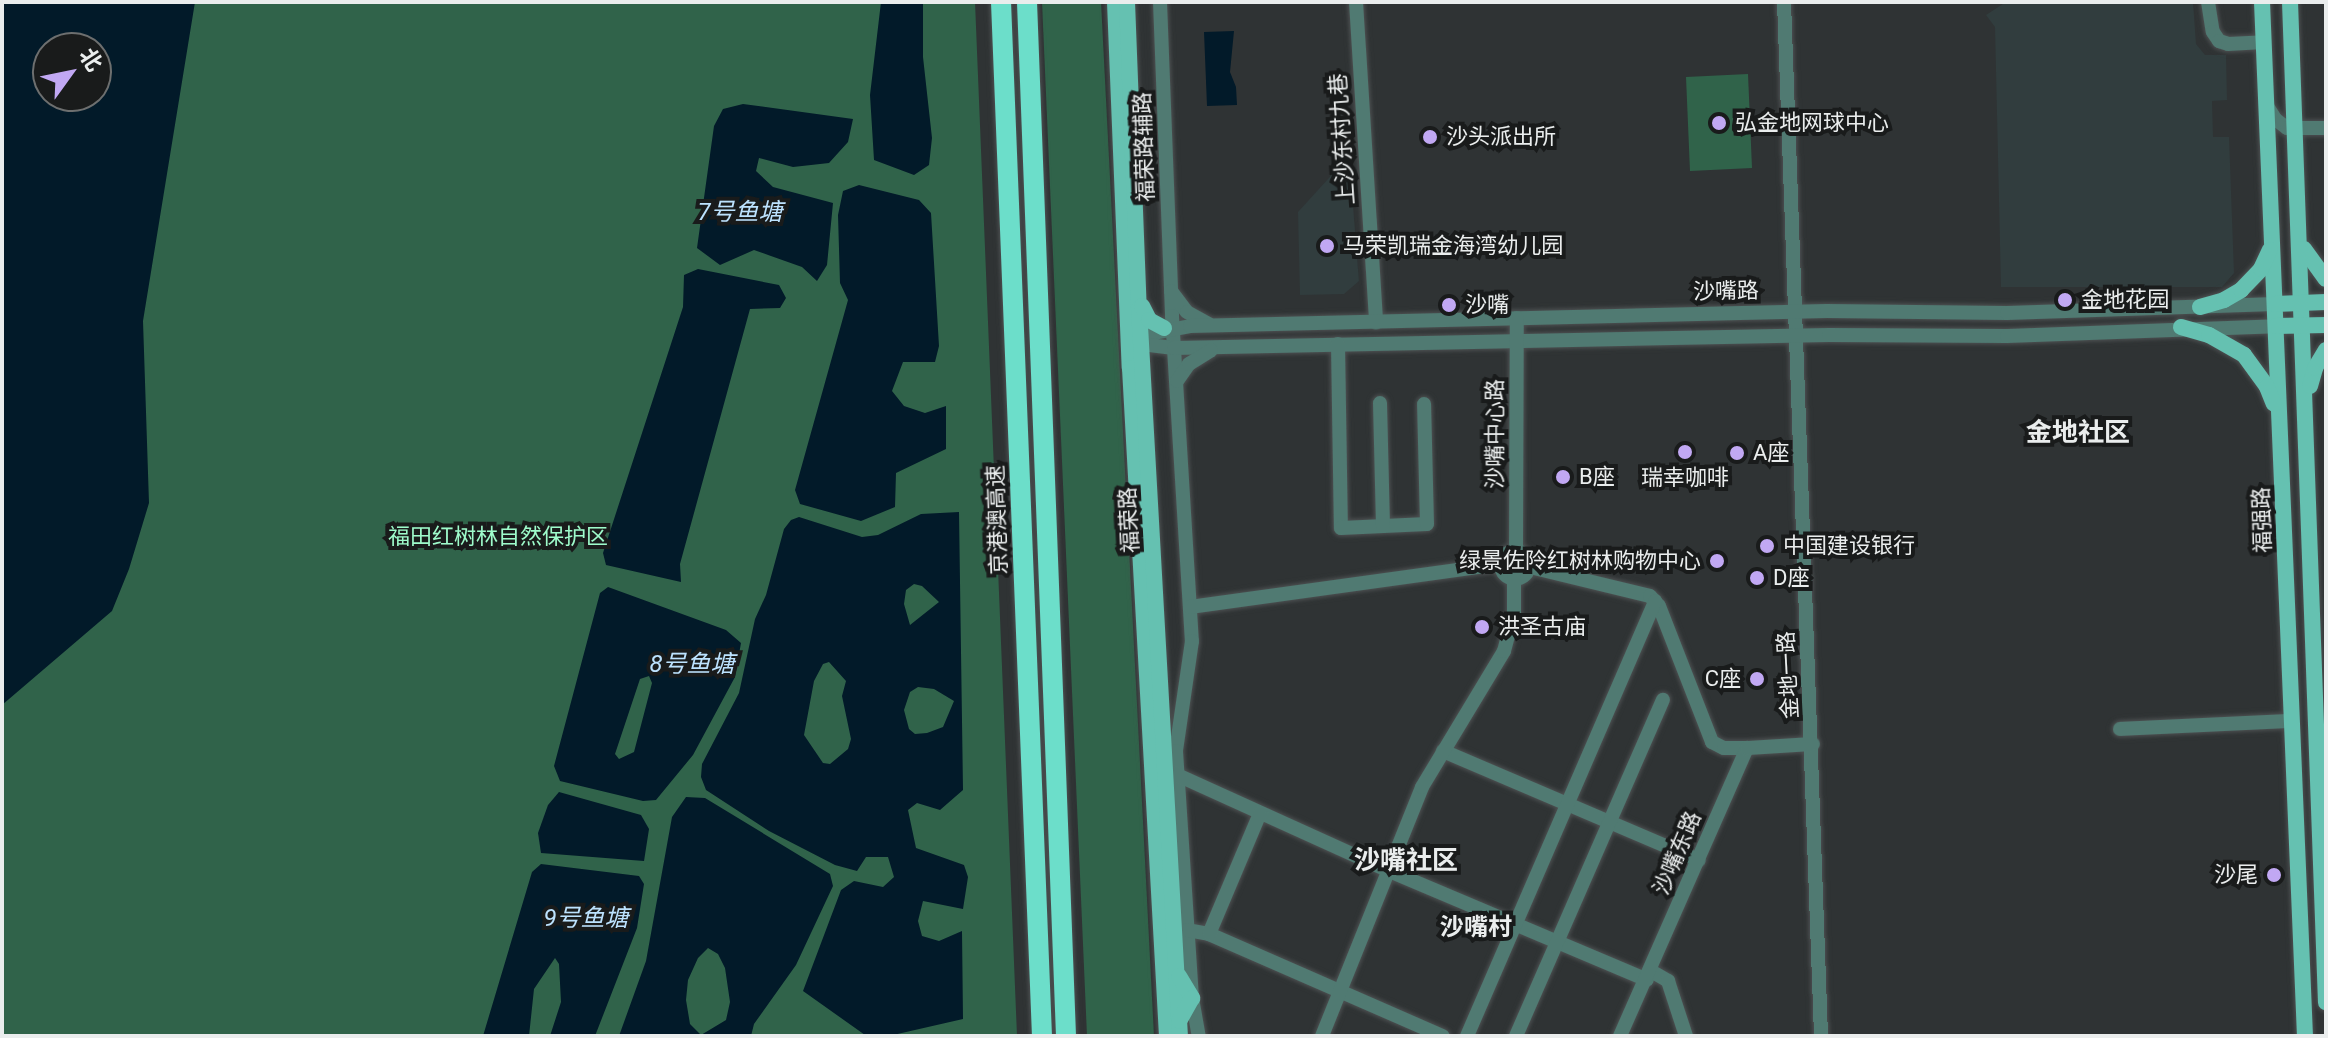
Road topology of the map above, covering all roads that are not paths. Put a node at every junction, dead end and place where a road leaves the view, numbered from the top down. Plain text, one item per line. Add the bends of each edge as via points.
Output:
1 (1001, 2) edge
2 (1027, 2) edge
3 (1115, 2) edge
4 (1127, 2) edge
5 (1160, 2) edge
6 (1356, 2) edge
7 (1784, 2) edge
8 (2208, 2) edge
9 (2262, 2) edge
10 (2290, 2) edge
11 (2264, 42) junction
12 (2267, 106) junction
13 (2326, 128) edge
14 (2296, 129) junction
15 (2301, 235) junction
16 (2272, 245) junction
17 (2326, 279) edge
18 (1171, 290) junction
19 (1139, 301) junction
20 (2326, 302) edge
21 (2302, 303) junction
22 (2275, 304) junction
23 (2200, 307) junction
24 (1794, 312) junction
25 (1517, 318) junction
26 (1376, 322) junction
27 (1213, 325) junction
28 (2303, 325) junction
29 (2326, 325) edge
30 (2276, 326) junction
31 (2181, 327) junction
32 (1169, 328) junction
33 (1795, 335) junction
34 (1135, 340) junction
35 (1517, 341) junction
36 (1338, 344) junction
37 (1221, 347) junction
38 (1174, 348) junction
39 (2326, 350) edge
40 (1177, 385) junction
41 (1380, 403) dead end
42 (1424, 404) dead end
43 (2304, 420) junction
44 (2280, 425) junction
45 (1383, 526) junction
46 (1516, 551) junction
47 (2326, 560) edge
48 (2308, 561) junction
49 (1501, 564) junction
50 (1530, 567) junction
51 (1514, 579) junction
52 (1655, 601) junction
53 (1190, 607) junction
54 (1663, 700) dead end
55 (2292, 721) junction
56 (2120, 729) dead end
57 (1813, 744) junction
58 (1747, 748) junction
59 (1443, 751) junction
60 (1171, 772) junction
61 (1566, 803) junction
62 (1260, 813) junction
63 (1611, 822) junction
64 (1699, 860) junction
65 (1387, 870) junction
66 (2324, 897) edge
67 (1516, 925) junction
68 (1187, 930) junction
69 (1209, 934) junction
70 (1559, 943) junction
71 (1176, 971) junction
72 (1649, 975) junction
73 (1340, 991) junction
74 (1192, 998) junction
75 (2326, 1002) edge
76 (1179, 1028) edge
77 (1042, 1036) edge
78 (1066, 1036) edge
79 (1167, 1036) edge
80 (1199, 1036) edge
81 (1322, 1036) edge
82 (1443, 1036) edge
83 (1467, 1036) edge
84 (1516, 1036) edge
85 (1620, 1036) edge
86 (1686, 1036) edge
87 (1821, 1036) edge
88 (2305, 1036) edge

1 - 77 highway, 京港澳高速
2 - 78 highway
3 - 34 main road, 福荣路
4 - 19 main road, 福荣路
5 - 18 street, 福荣路辅路
6 - 26 street, 上沙东村九巷
7 - 24 street, 金地一路
8 - 11 street via 2219,41
9 - 11 main road, 福强路
10 - 14 main road, 福强路
11 - 12 main road, 福强路
12 - 14 street via 2281,125
12 - 16 main road, 福强路
13 - 14 street
14 - 15 main road, 福强路
15 - 17 main road via 2309,260
15 - 21 main road, 福强路
16 - 22 main road, 福强路
16 - 23 main road via 2261,269 2241,290
18 - 27 street via 1187,312
18 - 32 street, 福荣路辅路
19 - 32 main road via 1149,320
19 - 34 main road, 福荣路
20 - 21 main road, 沙嘴路
21 - 22 main road, 沙嘴路
21 - 28 main road, 福强路
22 - 23 street, 沙嘴路
22 - 30 main road, 福强路
23 - 24 street, 沙嘴路
24 - 25 street, 沙嘴路
24 - 33 street, 金地一路
25 - 26 street, 沙嘴路
25 - 35 street, 沙嘴中心路
26 - 27 street, 沙嘴路
27 - 32 street, 沙嘴路
28 - 29 main road, 沙嘴路
28 - 30 main road, 沙嘴路
28 - 43 main road, 福强路
30 - 31 street, 沙嘴路
30 - 44 main road, 福强路
31 - 33 street, 沙嘴路 via 2007,336
31 - 44 main road via 2219,339 2244,355 2267,387
32 - 34 street, 沙嘴路
32 - 38 street, 福荣路辅路
33 - 35 street, 沙嘴路
33 - 57 street, 金地一路
34 - 38 street, 沙嘴路
34 - 60 main road, 福荣路
34 - 79 main road, 福荣路
35 - 36 street, 沙嘴路
35 - 46 street, 沙嘴中心路
36 - 37 street, 沙嘴路
36 - 45 street via 1341,528
37 - 38 street, 沙嘴路
37 - 40 street via 1190,362
38 - 40 street, 福荣路辅路
39 - 43 main road via 2315,368
40 - 53 street, 福荣路辅路
41 - 45 street
42 - 45 street via 1427,524
43 - 48 main road, 福强路
44 - 55 main road, 福强路
46 - 49 street
46 - 50 street via 1525,554
47 - 48 street
48 - 66 main road, 福强路
49 - 51 street
49 - 53 street
50 - 51 street via 1523,578
50 - 52 street
51 - 59 street via 1514,614 1504,651
52 - 58 street via 1709,737 1717,746
52 - 61 street
53 - 60 street, 福荣路辅路 via 1192,650
54 - 63 street
55 - 56 street
55 - 88 main road, 福强路
57 - 58 street
57 - 87 street, 金地一路
58 - 64 street, 沙嘴东路
59 - 61 street
59 - 65 street
60 - 62 street
60 - 68 street, 福荣路辅路
60 - 71 main road, 福荣路
61 - 63 street
61 - 67 street
62 - 65 street
62 - 69 street
63 - 64 street
63 - 70 street
64 - 72 street, 沙嘴东路
65 - 67 street
65 - 73 street
66 - 75 main road, 福强路
67 - 70 street
67 - 83 street
68 - 69 street
68 - 74 street, 福荣路辅路
69 - 73 street
70 - 72 street
70 - 84 street
71 - 74 main road
71 - 76 main road, 福荣路
72 - 85 street, 沙嘴东路
72 - 86 street via 1668,981
73 - 81 street
73 - 82 street
74 - 76 main road
74 - 80 street, 福荣路辅路

